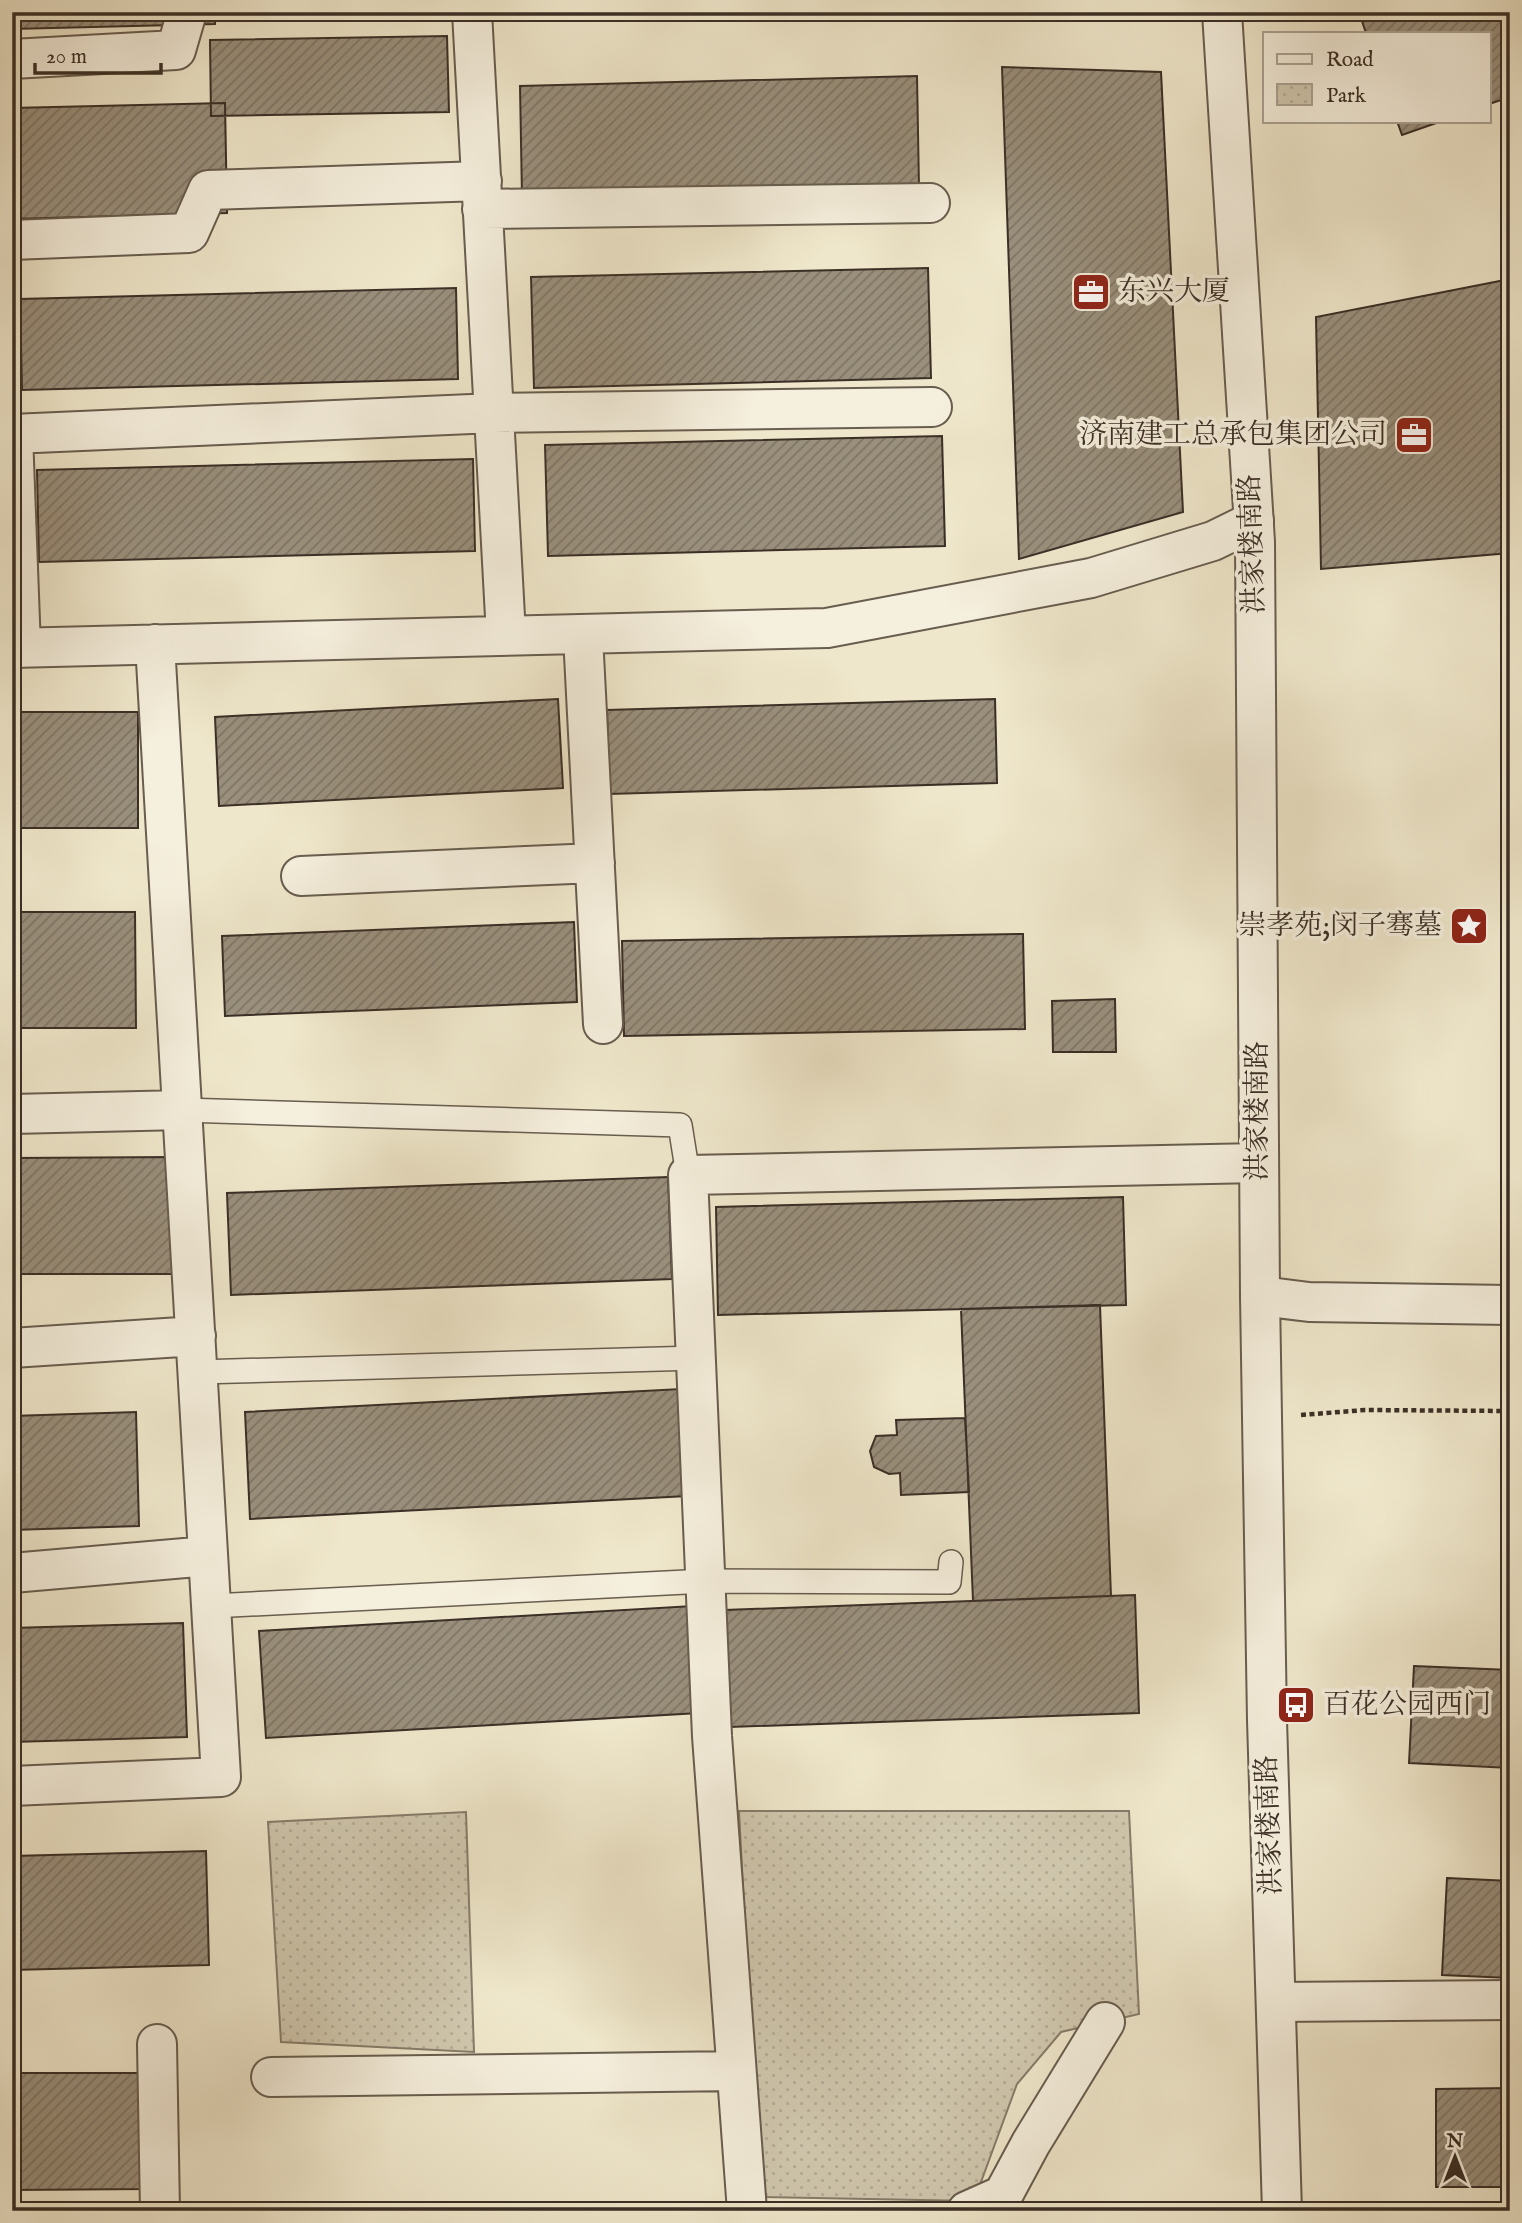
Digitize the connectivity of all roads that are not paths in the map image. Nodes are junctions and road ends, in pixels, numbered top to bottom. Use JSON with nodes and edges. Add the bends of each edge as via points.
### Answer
{"nodes":[{"id":1,"x":187,"y":12,"type":"edge"},
{"id":2,"x":472,"y":12,"type":"edge"},
{"id":3,"x":1222,"y":12,"type":"edge"},
{"id":4,"x":12,"y":60,"type":"edge"},
{"id":5,"x":482,"y":195,"type":"junction"},
{"id":6,"x":929,"y":203,"type":"dead end"},
{"id":7,"x":12,"y":240,"type":"edge"},
{"id":8,"x":932,"y":407,"type":"dead end"},
{"id":9,"x":494,"y":413,"type":"junction"},
{"id":10,"x":13,"y":434,"type":"edge"},
{"id":11,"x":1254,"y":531,"type":"junction"},
{"id":12,"x":519,"y":635,"type":"junction"},
{"id":13,"x":155,"y":644,"type":"junction"},
{"id":14,"x":17,"y":648,"type":"edge"},
{"id":15,"x":583,"y":655,"type":"junction"},
{"id":16,"x":595,"y":863,"type":"junction"},
{"id":17,"x":301,"y":876,"type":"dead end"},
{"id":18,"x":603,"y":1024,"type":"dead end"},
{"id":19,"x":183,"y":1110,"type":"junction"},
{"id":20,"x":12,"y":1114,"type":"edge"},
{"id":21,"x":1259,"y":1163,"type":"junction"},
{"id":22,"x":688,"y":1175,"type":"junction"},
{"id":23,"x":1260,"y":1296,"type":"junction"},
{"id":24,"x":1510,"y":1306,"type":"edge"},
{"id":25,"x":12,"y":1348,"type":"edge"},
{"id":26,"x":197,"y":1354,"type":"junction"},
{"id":27,"x":697,"y":1358,"type":"junction"},
{"id":28,"x":208,"y":1556,"type":"junction"},
{"id":29,"x":951,"y":1562,"type":"dead end"},
{"id":30,"x":12,"y":1573,"type":"edge"},
{"id":31,"x":706,"y":1580,"type":"junction"},
{"id":32,"x":212,"y":1605,"type":"junction"},
{"id":33,"x":12,"y":1786,"type":"edge"},
{"id":34,"x":1510,"y":2000,"type":"edge"},
{"id":35,"x":1276,"y":2002,"type":"junction"},
{"id":36,"x":1105,"y":2022,"type":"dead end"},
{"id":37,"x":157,"y":2044,"type":"dead end"},
{"id":38,"x":736,"y":2071,"type":"junction"},
{"id":39,"x":271,"y":2077,"type":"dead end"},
{"id":40,"x":160,"y":2211,"type":"edge"},
{"id":41,"x":747,"y":2211,"type":"edge"},
{"id":42,"x":967,"y":2211,"type":"edge"},
{"id":43,"x":1282,"y":2211,"type":"edge"}],
"edges":[{"from":1,"to":4,"type":"street","via":[[176,50]]},
{"from":2,"to":5,"type":"street"},
{"from":3,"to":11,"type":"street","name":"洪家楼南路"},
{"from":5,"to":6,"type":"street"},
{"from":5,"to":7,"type":"street","via":[[208,190],[189,233]]},
{"from":5,"to":9,"type":"street"},
{"from":8,"to":9,"type":"street"},
{"from":9,"to":10,"type":"street"},
{"from":9,"to":12,"type":"street"},
{"from":10,"to":14,"type":"street"},
{"from":11,"to":12,"type":"street","via":[[1091,578],[827,628]]},
{"from":11,"to":15,"type":"street","via":[[1214,566],[1099,599],[831,647]]},
{"from":11,"to":21,"type":"street","name":"洪家楼南路"},
{"from":12,"to":13,"type":"street"},
{"from":12,"to":15,"type":"street"},
{"from":13,"to":14,"type":"street"},
{"from":13,"to":19,"type":"street"},
{"from":15,"to":16,"type":"street"},
{"from":16,"to":17,"type":"street"},
{"from":16,"to":18,"type":"street"},
{"from":19,"to":20,"type":"street"},
{"from":19,"to":22,"type":"lane","via":[[680,1125]]},
{"from":19,"to":26,"type":"street"},
{"from":21,"to":22,"type":"street"},
{"from":21,"to":23,"type":"street","name":"洪家楼南路"},
{"from":22,"to":27,"type":"street"},
{"from":23,"to":24,"type":"street","via":[[1308,1303]]},
{"from":23,"to":35,"type":"street","name":"洪家楼南路"},
{"from":25,"to":26,"type":"street"},
{"from":26,"to":27,"type":"lane"},
{"from":26,"to":28,"type":"street"},
{"from":27,"to":31,"type":"street"},
{"from":28,"to":30,"type":"street"},
{"from":28,"to":32,"type":"street"},
{"from":29,"to":31,"type":"lane","via":[[949,1582]]},
{"from":31,"to":32,"type":"lane"},
{"from":31,"to":38,"type":"street","via":[[712,1736]]},
{"from":32,"to":33,"type":"street","via":[[221,1777]]},
{"from":34,"to":35,"type":"street"},
{"from":35,"to":43,"type":"street","name":"洪家楼南路"},
{"from":36,"to":42,"type":"street","via":[[1003,2195]]},
{"from":37,"to":40,"type":"street"},
{"from":38,"to":39,"type":"street"},
{"from":38,"to":41,"type":"street"}]}
